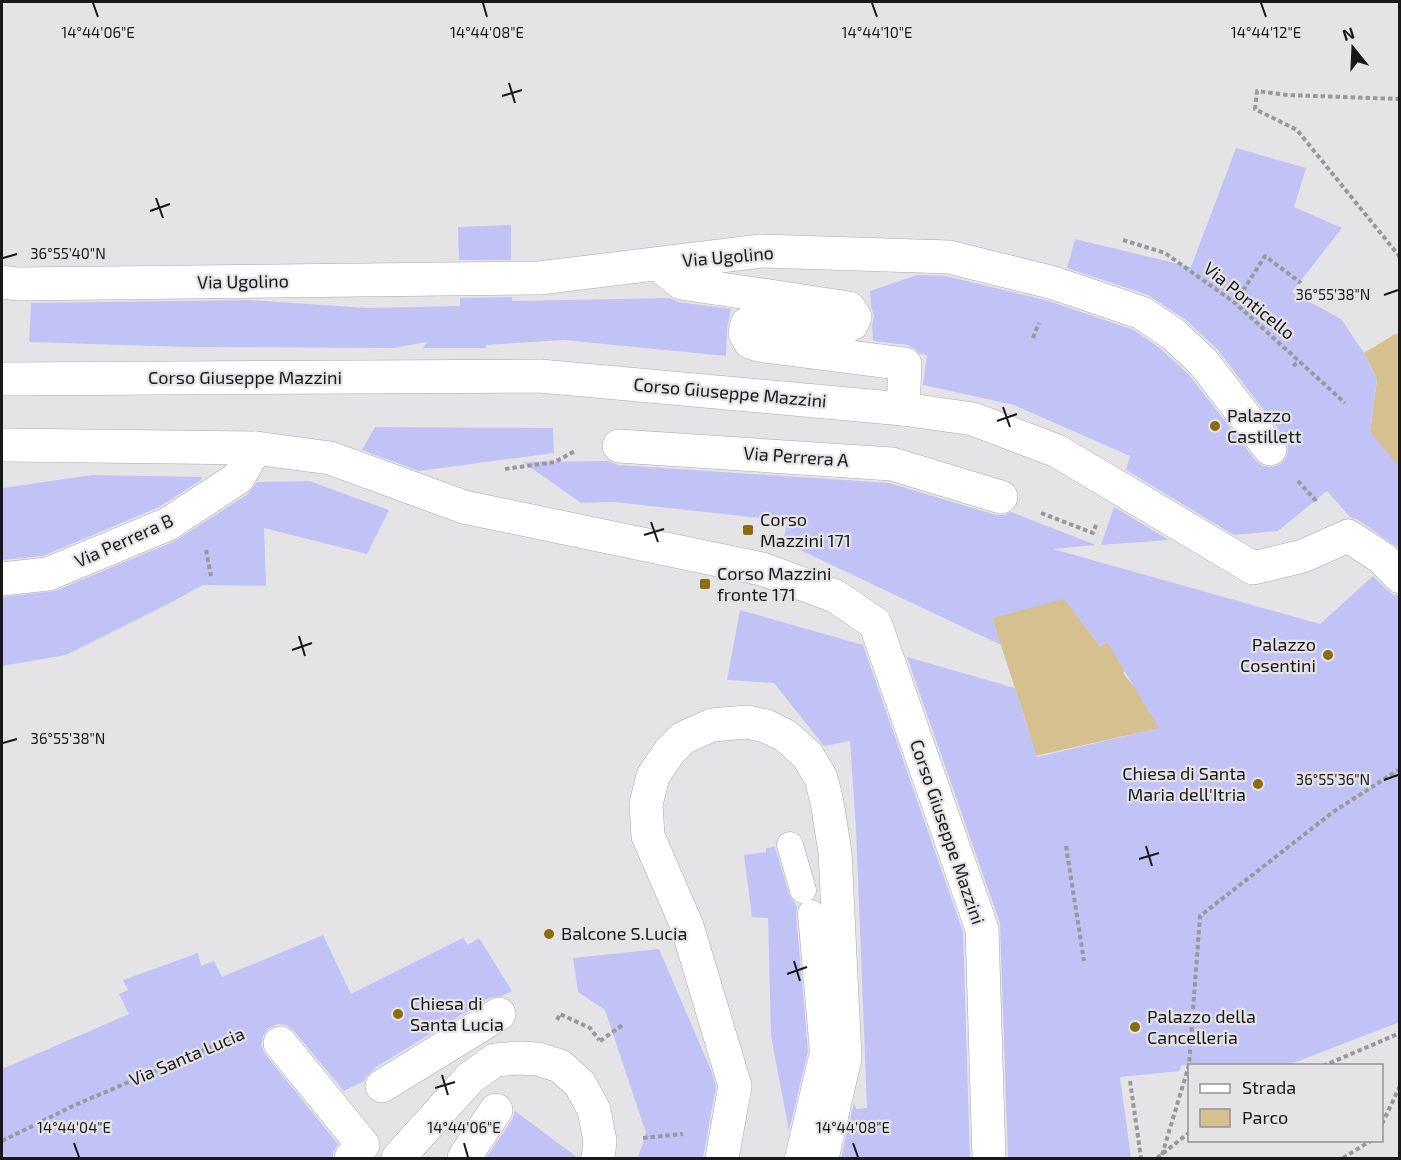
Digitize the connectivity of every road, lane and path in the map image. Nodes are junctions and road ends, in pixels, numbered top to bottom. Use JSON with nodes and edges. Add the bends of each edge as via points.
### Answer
{"nodes":[{"id":1,"x":1400,"y":99,"type":"edge"},
{"id":2,"x":1124,"y":240,"type":"dead end"},
{"id":3,"x":1400,"y":257,"type":"edge"},
{"id":4,"x":658,"y":264,"type":"junction"},
{"id":5,"x":2,"y":282,"type":"edge"},
{"id":6,"x":1301,"y":283,"type":"dead end"},
{"id":7,"x":1235,"y":303,"type":"junction"},
{"id":8,"x":1299,"y":361,"type":"junction"},
{"id":9,"x":1293,"y":366,"type":"dead end"},
{"id":10,"x":2,"y":379,"type":"edge"},
{"id":11,"x":1345,"y":403,"type":"dead end"},
{"id":12,"x":903,"y":409,"type":"junction"},
{"id":13,"x":2,"y":446,"type":"edge"},
{"id":14,"x":619,"y":446,"type":"joint"},
{"id":15,"x":256,"y":448,"type":"junction"},
{"id":16,"x":1270,"y":449,"type":"joint"},
{"id":17,"x":1112,"y":484,"type":"junction"},
{"id":18,"x":1001,"y":497,"type":"joint"},
{"id":19,"x":464,"y":507,"type":"junction"},
{"id":20,"x":1348,"y":536,"type":"junction"},
{"id":21,"x":1400,"y":577,"type":"edge"},
{"id":22,"x":2,"y":579,"type":"edge"},
{"id":23,"x":1400,"y":769,"type":"edge"},
{"id":24,"x":790,"y":845,"type":"dead end"},
{"id":25,"x":1066,"y":846,"type":"dead end"},
{"id":26,"x":1084,"y":961,"type":"dead end"},
{"id":27,"x":499,"y":1014,"type":"dead end"},
{"id":28,"x":624,"y":1024,"type":"dead end"},
{"id":29,"x":1400,"y":1033,"type":"edge"},
{"id":30,"x":600,"y":1041,"type":"dead end"},
{"id":31,"x":280,"y":1043,"type":"joint"},
{"id":32,"x":1189,"y":1064,"type":"edge"},
{"id":33,"x":1325,"y":1064,"type":"edge"},
{"id":34,"x":1188,"y":1068,"type":"edge"},
{"id":35,"x":1130,"y":1081,"type":"dead end"},
{"id":36,"x":382,"y":1086,"type":"dead end"},
{"id":37,"x":1400,"y":1086,"type":"edge"},
{"id":38,"x":496,"y":1110,"type":"dead end"},
{"id":39,"x":1383,"y":1122,"type":"edge"},
{"id":40,"x":1188,"y":1134,"type":"edge"},
{"id":41,"x":2,"y":1141,"type":"edge"},
{"id":42,"x":1369,"y":1142,"type":"edge"},
{"id":43,"x":357,"y":1152,"type":"edge"},
{"id":44,"x":1162,"y":1155,"type":"junction"},
{"id":45,"x":398,"y":1158,"type":"edge"},
{"id":46,"x":464,"y":1158,"type":"edge"},
{"id":47,"x":598,"y":1158,"type":"edge"},
{"id":48,"x":722,"y":1158,"type":"edge"},
{"id":49,"x":798,"y":1158,"type":"edge"},
{"id":50,"x":822,"y":1158,"type":"edge"},
{"id":51,"x":989,"y":1158,"type":"edge"},
{"id":52,"x":1141,"y":1158,"type":"edge"},
{"id":53,"x":1157,"y":1158,"type":"edge"},
{"id":54,"x":1343,"y":1158,"type":"edge"}],
"edges":[{"from":1,"to":3,"type":"path","via":[[1257,91],[1255,109],[1297,130]]},
{"from":2,"to":7,"type":"path","name":"Via Ponticello","via":[[1165,253]]},
{"from":4,"to":5,"type":"street","name":"Via Ugolino","via":[[539,278]]},
{"from":4,"to":12,"type":"street","via":[[681,283],[849,308],[855,317],[846,327],[759,316],[747,324],[745,333],[750,342],[758,345],[905,364]]},
{"from":4,"to":16,"type":"street","name":"Via Ugolino","via":[[761,251],[949,256],[1054,283],[1142,313],[1173,334],[1203,362]]},
{"from":6,"to":7,"type":"path","via":[[1265,256]]},
{"from":7,"to":8,"type":"path","name":"Via Ponticello"},
{"from":8,"to":9,"type":"path"},
{"from":8,"to":11,"type":"path","name":"Via Ponticello"},
{"from":10,"to":12,"type":"street","name":"Corso Giuseppe Mazzini","via":[[540,376]]},
{"from":12,"to":17,"type":"street","name":"Corso Giuseppe Mazzini","via":[[973,419],[1057,451]]},
{"from":13,"to":15,"type":"street","name":"Corso Giuseppe Mazzini"},
{"from":14,"to":18,"type":"street","name":"Via Perrera A","via":[[892,464]]},
{"from":14,"to":19,"type":"path","via":[[577,450],[555,462],[475,473]]},
{"from":15,"to":19,"type":"street","name":"Corso Giuseppe Mazzini","via":[[330,458]]},
{"from":15,"to":22,"type":"street","name":"Via Perrera B","via":[[238,478],[168,524],[48,574]]},
{"from":16,"to":20,"type":"path"},
{"from":17,"to":18,"type":"path","via":[[1093,533]]},
{"from":17,"to":20,"type":"street","name":"Corso Giuseppe Mazzini","via":[[1253,568],[1303,556]]},
{"from":19,"to":51,"type":"street","name":"Corso Giuseppe Mazzini","via":[[762,569],[835,596],[875,623],[982,930]]},
{"from":20,"to":21,"type":"street","via":[[1382,558]]},
{"from":23,"to":32,"type":"path","via":[[1333,812],[1200,916]]},
{"from":24,"to":49,"type":"lane","via":[[807,902],[823,1052]]},
{"from":25,"to":26,"type":"path"},
{"from":27,"to":36,"type":"street"},
{"from":28,"to":30,"type":"path"},
{"from":29,"to":33,"type":"path"},
{"from":31,"to":41,"type":"path","name":"Via Santa Lucia","via":[[264,1024],[75,1105]]},
{"from":31,"to":43,"type":"street"},
{"from":34,"to":44,"type":"path"},
{"from":35,"to":52,"type":"path"},
{"from":37,"to":39,"type":"path"},
{"from":38,"to":46,"type":"street"},
{"from":40,"to":44,"type":"path"},
{"from":42,"to":54,"type":"path"},
{"from":44,"to":53,"type":"path"},
{"from":45,"to":47,"type":"street","via":[[470,1077],[495,1060],[519,1058],[560,1066],[580,1084],[594,1110],[600,1141]]},
{"from":48,"to":50,"type":"street","via":[[735,1086],[687,926],[648,836],[646,804],[653,776],[683,738],[712,725],[747,722],[786,736],[808,756],[821,778],[827,802],[835,852],[845,1058]]}]}
